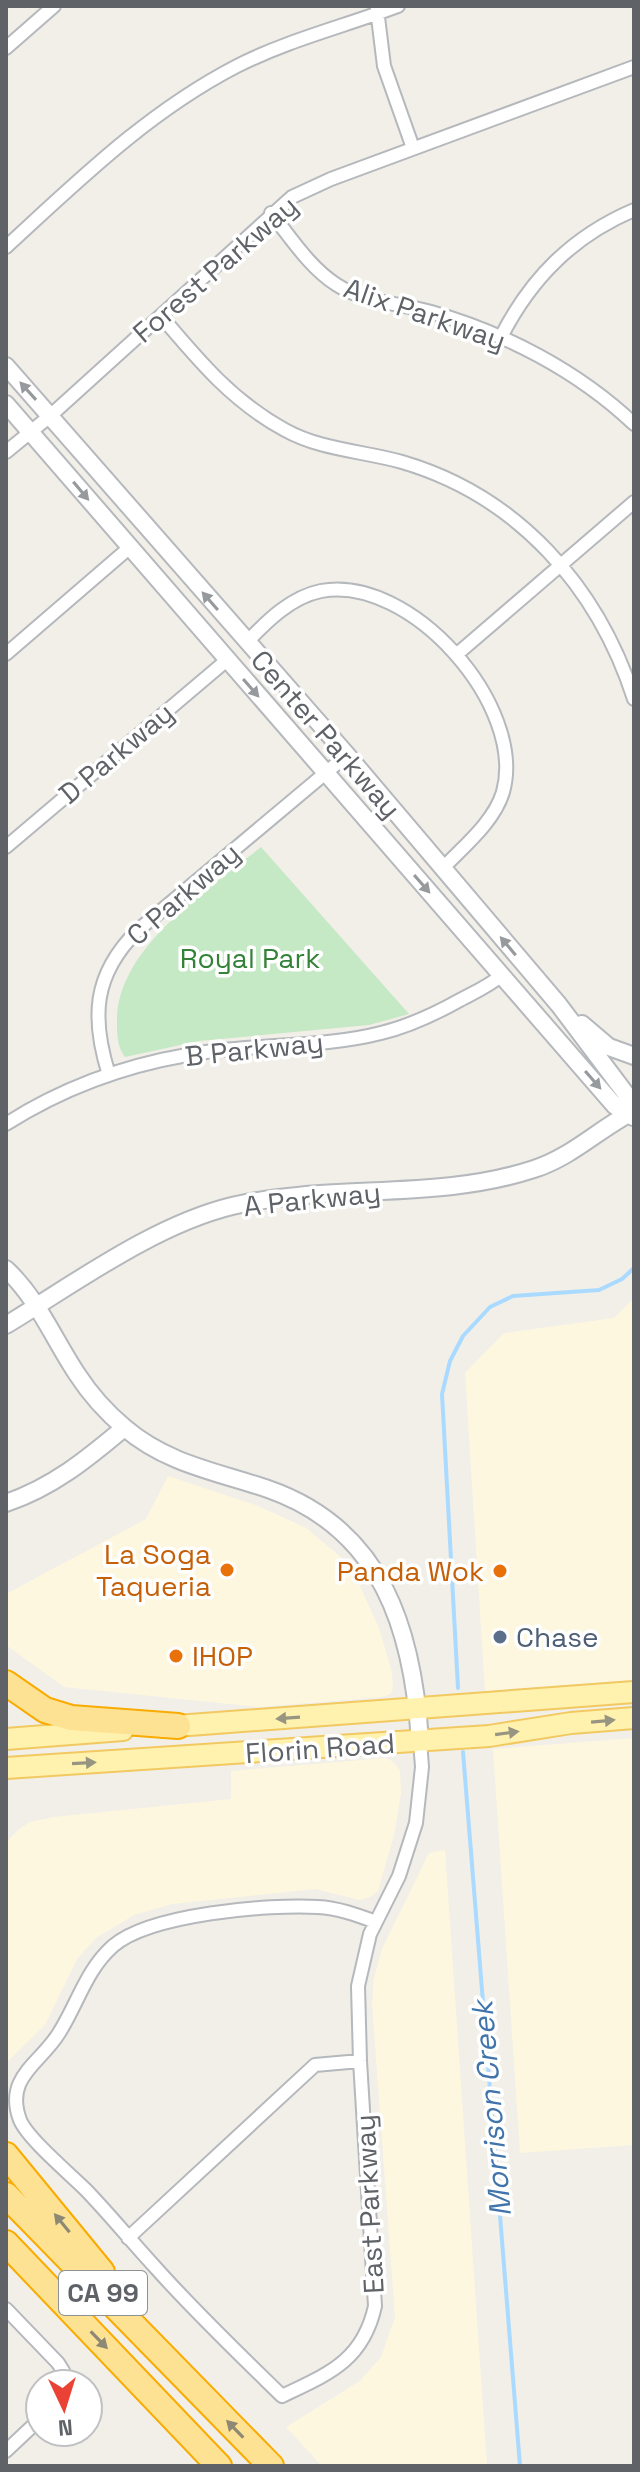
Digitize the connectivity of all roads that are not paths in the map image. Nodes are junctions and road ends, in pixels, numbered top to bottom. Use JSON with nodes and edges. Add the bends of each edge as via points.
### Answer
{"nodes":[{"id":1,"x":54,"y":6,"type":"edge"},
{"id":2,"x":398,"y":6,"type":"edge"},
{"id":3,"x":377,"y":10,"type":"edge"},
{"id":4,"x":7,"y":46,"type":"edge"},
{"id":5,"x":634,"y":67,"type":"edge"},
{"id":6,"x":413,"y":148,"type":"junction"},
{"id":7,"x":634,"y":210,"type":"edge"},
{"id":8,"x":271,"y":213,"type":"junction"},
{"id":9,"x":6,"y":247,"type":"edge"},
{"id":10,"x":161,"y":316,"type":"junction"},
{"id":11,"x":501,"y":337,"type":"junction"},
{"id":12,"x":6,"y":366,"type":"edge"},
{"id":13,"x":6,"y":404,"type":"edge"},
{"id":14,"x":50,"y":416,"type":"junction"},
{"id":15,"x":634,"y":424,"type":"edge"},
{"id":16,"x":31,"y":431,"type":"junction"},
{"id":17,"x":6,"y":452,"type":"edge"},
{"id":18,"x":634,"y":502,"type":"edge"},
{"id":19,"x":129,"y":548,"type":"junction"},
{"id":20,"x":563,"y":565,"type":"junction"},
{"id":21,"x":247,"y":642,"type":"junction"},
{"id":22,"x":6,"y":654,"type":"edge"},
{"id":23,"x":456,"y":655,"type":"junction"},
{"id":24,"x":227,"y":660,"type":"junction"},
{"id":25,"x":634,"y":699,"type":"edge"},
{"id":26,"x":347,"y":755,"type":"junction"},
{"id":27,"x":325,"y":773,"type":"junction"},
{"id":28,"x":6,"y":847,"type":"edge"},
{"id":29,"x":443,"y":868,"type":"junction"},
{"id":30,"x":502,"y":975,"type":"junction"},
{"id":31,"x":559,"y":1005,"type":"junction"},
{"id":32,"x":634,"y":1056,"type":"edge"},
{"id":33,"x":109,"y":1075,"type":"junction"},
{"id":34,"x":633,"y":1112,"type":"edge"},
{"id":35,"x":6,"y":1124,"type":"edge"},
{"id":36,"x":6,"y":1269,"type":"edge"},
{"id":37,"x":37,"y":1307,"type":"junction"},
{"id":38,"x":6,"y":1325,"type":"edge"},
{"id":39,"x":124,"y":1428,"type":"junction"},
{"id":40,"x":6,"y":1503,"type":"edge"},
{"id":41,"x":6,"y":1683,"type":"edge"},
{"id":42,"x":634,"y":1692,"type":"edge"},
{"id":43,"x":418,"y":1709,"type":"junction"},
{"id":44,"x":634,"y":1718,"type":"edge"},
{"id":45,"x":178,"y":1726,"type":"junction"},
{"id":46,"x":6,"y":1739,"type":"edge"},
{"id":47,"x":420,"y":1741,"type":"junction"},
{"id":48,"x":6,"y":1768,"type":"edge"},
{"id":49,"x":376,"y":1922,"type":"junction"},
{"id":50,"x":360,"y":2061,"type":"junction"},
{"id":51,"x":6,"y":2155,"type":"edge"},
{"id":52,"x":6,"y":2195,"type":"edge"},
{"id":53,"x":128,"y":2238,"type":"junction"},
{"id":54,"x":6,"y":2245,"type":"edge"},
{"id":55,"x":6,"y":2309,"type":"edge"},
{"id":56,"x":61,"y":2368,"type":"edge"},
{"id":57,"x":199,"y":2392,"type":"junction"},
{"id":58,"x":24,"y":2434,"type":"edge"},
{"id":59,"x":6,"y":2451,"type":"edge"},
{"id":60,"x":219,"y":2466,"type":"edge"},
{"id":61,"x":271,"y":2466,"type":"edge"}],
"edges":[{"from":1,"to":4,"type":"street"},
{"from":2,"to":3,"type":"street"},
{"from":3,"to":6,"type":"street","via":[[387,80]]},
{"from":3,"to":9,"type":"street","via":[[239,65],[189,94],[113,148]]},
{"from":5,"to":6,"type":"street","name":"Forest Parkway"},
{"from":6,"to":8,"type":"street","name":"Forest Parkway","via":[[304,191]]},
{"from":7,"to":11,"type":"street","via":[[591,232],[552,262],[521,300]]},
{"from":8,"to":10,"type":"street","name":"Forest Parkway"},
{"from":8,"to":11,"type":"street","name":"Alix Parkway","via":[[339,287]]},
{"from":10,"to":14,"type":"street","name":"Forest Parkway"},
{"from":10,"to":20,"type":"street","via":[[224,387],[284,430],[324,445],[402,462],[453,482],[501,510]]},
{"from":11,"to":15,"type":"street","name":"Alix Parkway","via":[[596,391]]},
{"from":14,"to":12,"type":"street","name":"Center Parkway","one_way":true},
{"from":13,"to":16,"type":"street","name":"Center Parkway"},
{"from":14,"to":16,"type":"street","name":"Forest Parkway"},
{"from":21,"to":14,"type":"street","name":"Center Parkway","one_way":true},
{"from":16,"to":17,"type":"street","name":"Forest Parkway"},
{"from":16,"to":19,"type":"street","name":"Center Parkway","one_way":true},
{"from":18,"to":20,"type":"street"},
{"from":19,"to":22,"type":"street"},
{"from":19,"to":24,"type":"street","name":"Center Parkway"},
{"from":20,"to":23,"type":"street"},
{"from":20,"to":25,"type":"street","via":[[609,634]]},
{"from":21,"to":23,"type":"street","via":[[298,599],[337,590],[399,608]]},
{"from":21,"to":26,"type":"street","name":"Center Parkway"},
{"from":23,"to":29,"type":"street","via":[[493,714],[505,782],[497,807]]},
{"from":24,"to":27,"type":"street","name":"Center Parkway","one_way":true},
{"from":24,"to":28,"type":"street","name":"D Parkway"},
{"from":26,"to":27,"type":"street","name":"C Parkway"},
{"from":26,"to":29,"type":"street","name":"Center Parkway"},
{"from":27,"to":30,"type":"street","name":"Center Parkway","one_way":true},
{"from":27,"to":33,"type":"street","name":"C Parkway","via":[[118,952],[104,977],[98,1005],[98,1034]]},
{"from":31,"to":29,"type":"street","name":"Center Parkway","one_way":true},
{"from":30,"to":33,"type":"street","name":"B Parkway","via":[[438,1013],[382,1033],[189,1054]]},
{"from":30,"to":34,"type":"street","name":"Center Parkway","one_way":true,"via":[[615,1106]]},
{"from":31,"to":32,"type":"street","via":[[609,1047]]},
{"from":31,"to":34,"type":"street","name":"Center Parkway","via":[[626,1094]]},
{"from":33,"to":35,"type":"street","name":"B Parkway"},
{"from":34,"to":37,"type":"street","name":"A Parkway","via":[[565,1155],[512,1176],[450,1187],[297,1197],[202,1216],[149,1240]]},
{"from":36,"to":37,"type":"street","name":"East Parkway"},
{"from":37,"to":38,"type":"street","name":"A Parkway"},
{"from":37,"to":39,"type":"street","name":"East Parkway","via":[[76,1374]]},
{"from":39,"to":40,"type":"street","via":[[65,1476]]},
{"from":39,"to":43,"type":"street","name":"East Parkway","via":[[193,1468],[295,1501],[352,1542],[380,1577],[399,1618]]},
{"from":41,"to":45,"type":"highway","via":[[45,1710],[71,1718]]},
{"from":42,"to":43,"type":"main road","name":"Florin Road"},
{"from":43,"to":45,"type":"main road","name":"Florin Road","one_way":true},
{"from":43,"to":47,"type":"street","name":"East Parkway"},
{"from":47,"to":44,"type":"main road","name":"Florin Road","one_way":true},
{"from":45,"to":46,"type":"main road","name":"Florin Road"},
{"from":48,"to":47,"type":"main road","name":"Florin Road","one_way":true},
{"from":47,"to":49,"type":"street","name":"East Parkway","via":[[416,1823],[399,1876]]},
{"from":49,"to":50,"type":"street","name":"East Parkway","via":[[358,1986]]},
{"from":49,"to":53,"type":"street","via":[[318,1907],[178,1918],[117,1943],[95,1965],[59,2033],[15,2091],[20,2120],[28,2131]]},
{"from":50,"to":53,"type":"street","via":[[315,2065]]},
{"from":50,"to":53,"type":"street","name":"East Parkway","via":[[376,2293],[372,2319],[345,2363],[282,2396]]},
{"from":57,"to":51,"type":"highway","one_way":true},
{"from":52,"to":57,"type":"highway","number":"CA 99"},
{"from":54,"to":60,"type":"highway","number":"CA 99","one_way":true},
{"from":55,"to":56,"type":"street"},
{"from":61,"to":57,"type":"highway","number":"CA 99","one_way":true},
{"from":58,"to":59,"type":"street"}]}
